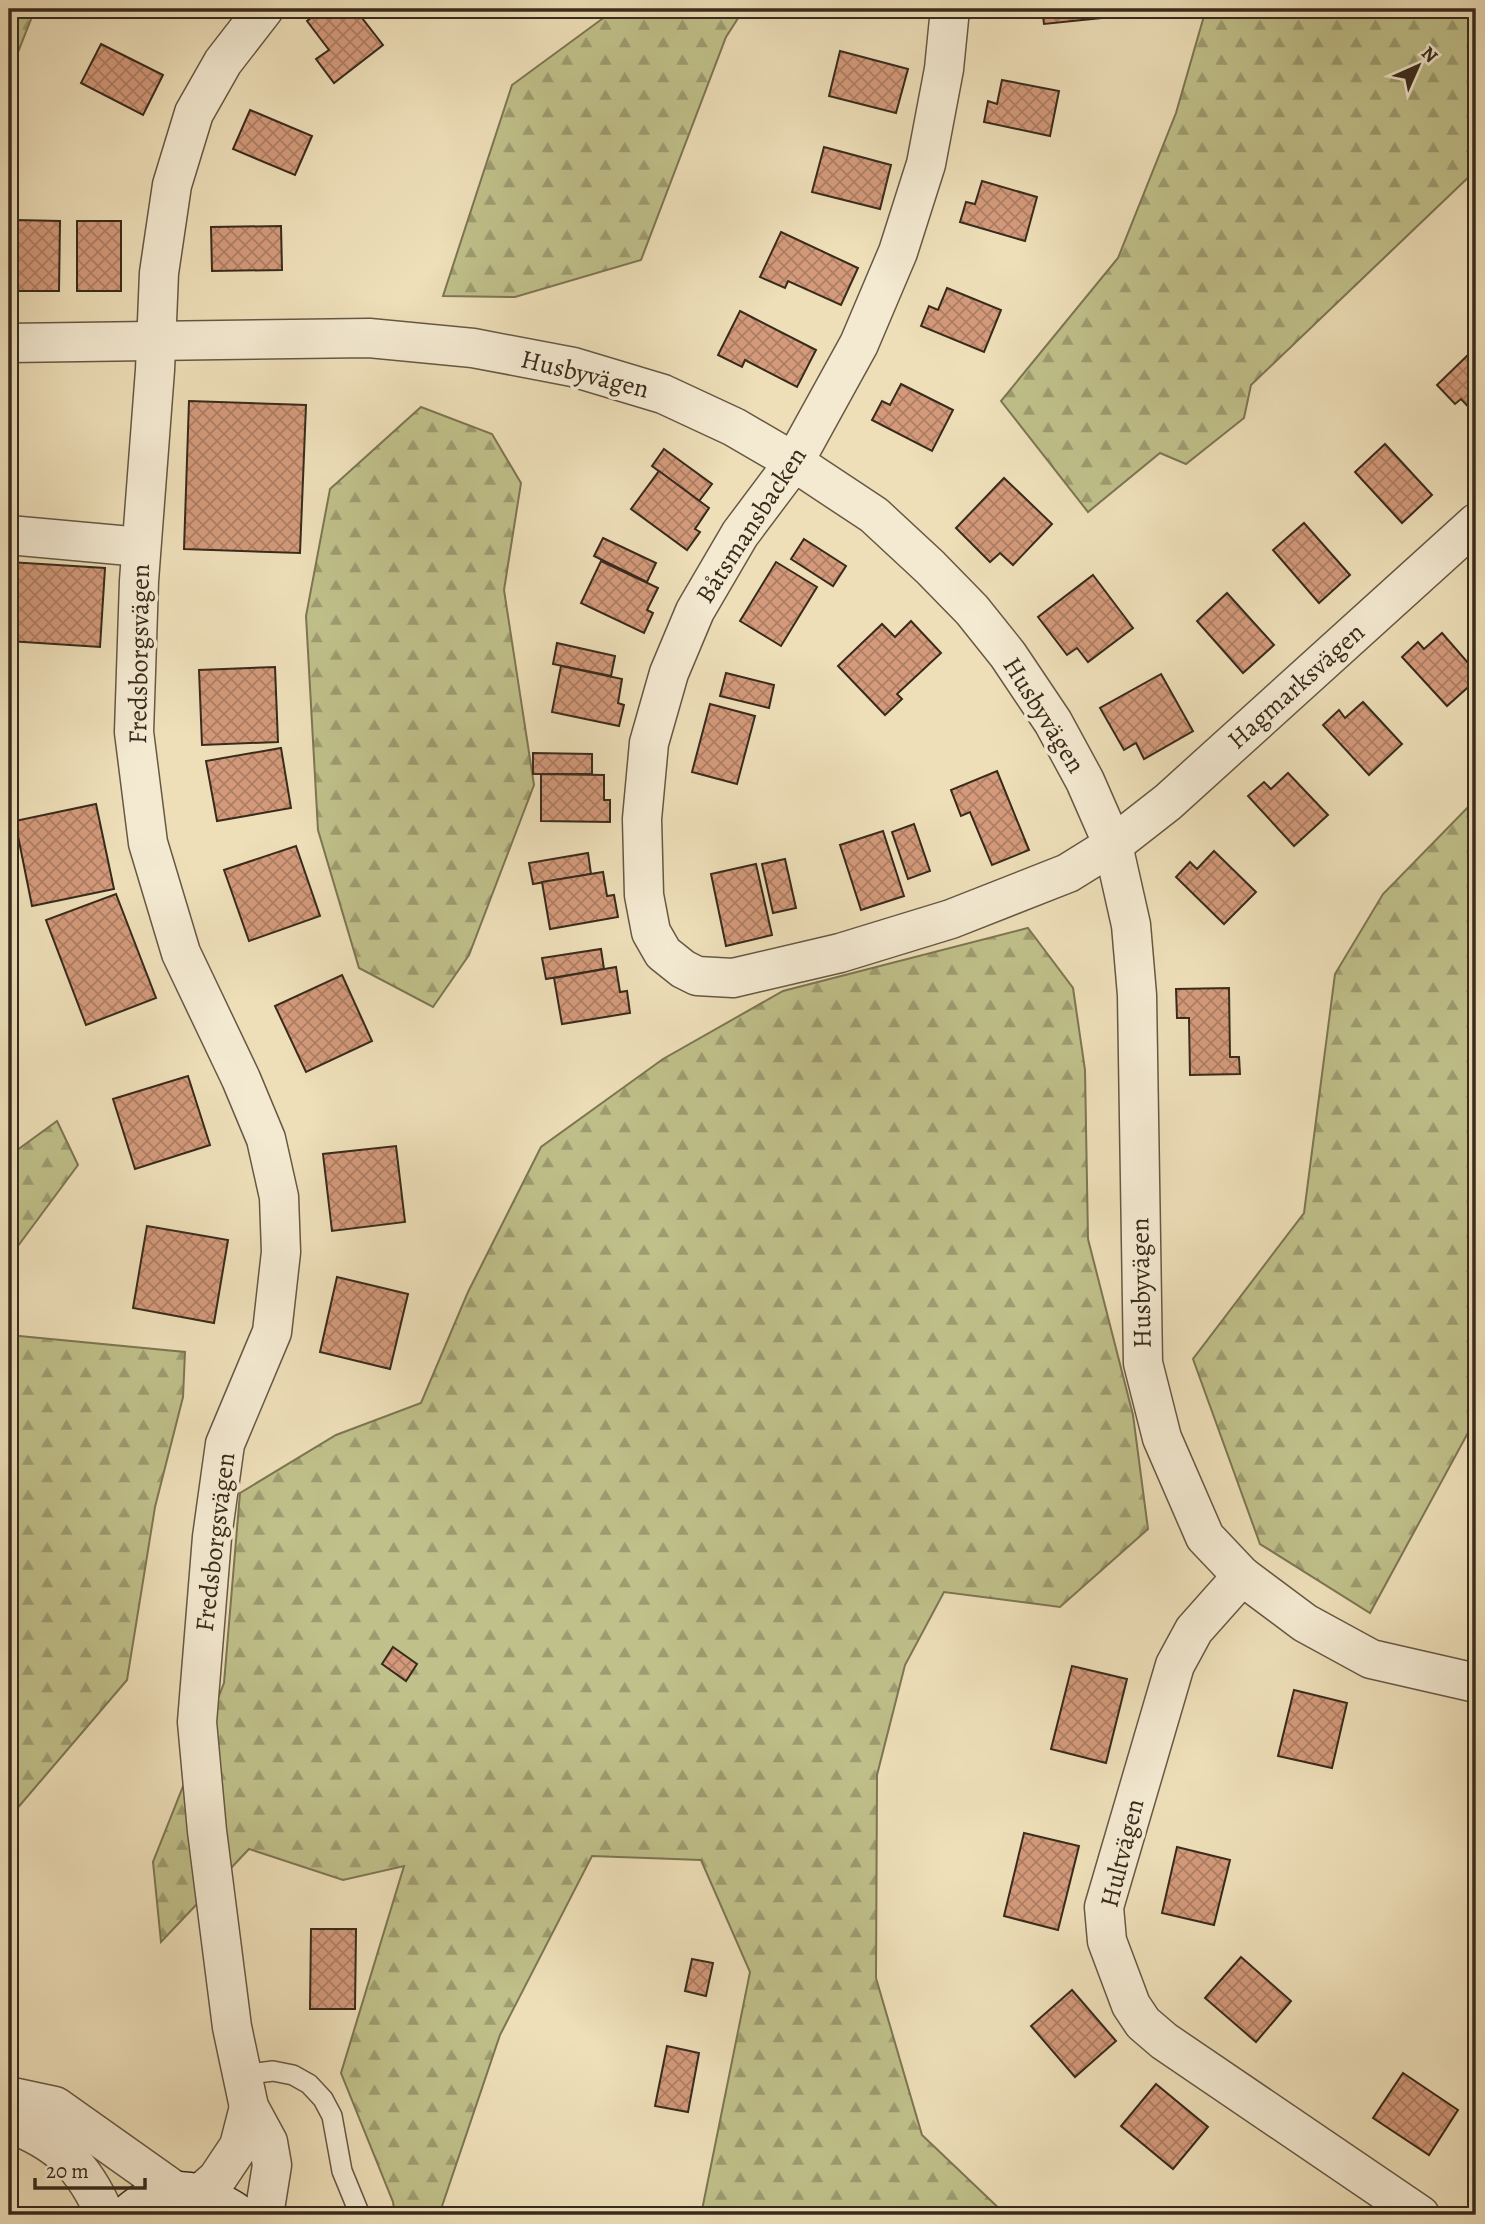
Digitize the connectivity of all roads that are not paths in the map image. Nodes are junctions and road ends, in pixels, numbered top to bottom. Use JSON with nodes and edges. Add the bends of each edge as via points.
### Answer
{"nodes":[{"id":1,"x":264,"y":9,"type":"edge"},
{"id":2,"x":950,"y":9,"type":"edge"},
{"id":3,"x":9,"y":343,"type":"edge"},
{"id":4,"x":157,"y":343,"type":"junction"},
{"id":5,"x":794,"y":462,"type":"junction"},
{"id":6,"x":1476,"y":523,"type":"edge"},
{"id":7,"x":9,"y":535,"type":"edge"},
{"id":8,"x":141,"y":547,"type":"junction"},
{"id":9,"x":1113,"y":845,"type":"junction"},
{"id":10,"x":1242,"y":1576,"type":"junction"},
{"id":11,"x":1476,"y":1683,"type":"edge"},
{"id":12,"x":245,"y":2091,"type":"junction"},
{"id":13,"x":9,"y":2098,"type":"edge"},
{"id":14,"x":9,"y":2123,"type":"edge"},
{"id":15,"x":106,"y":2169,"type":"dead end"},
{"id":16,"x":189,"y":2191,"type":"junction"},
{"id":17,"x":124,"y":2212,"type":"edge"},
{"id":18,"x":239,"y":2215,"type":"edge"},
{"id":19,"x":264,"y":2215,"type":"edge"},
{"id":20,"x":360,"y":2215,"type":"edge"},
{"id":21,"x":1420,"y":2215,"type":"edge"}],
"edges":[{"from":1,"to":4,"type":"street","name":"Fredsborgsvägen","via":[[223,62],[194,113],[172,185],[159,273]]},
{"from":2,"to":5,"type":"street","name":"Båtsmansbacken","via":[[926,164],[898,252],[859,344]]},
{"from":3,"to":4,"type":"street","name":"Husbyvägen"},
{"from":4,"to":5,"type":"street","name":"Husbyvägen","via":[[369,338],[473,348],[573,367],[663,394]]},
{"from":4,"to":8,"type":"street","name":"Fredsborgsvägen"},
{"from":5,"to":9,"type":"street","name":"Husbyvägen","via":[[874,515],[971,610],[1053,722]]},
{"from":5,"to":9,"type":"street","name":"Båtsmansbacken","via":[[740,534],[695,611],[669,673],[649,743],[642,819],[644,895],[651,932],[663,953],[697,976],[733,978],[769,971],[951,919],[1068,873]]},
{"from":6,"to":9,"type":"street","name":"Hagmarksvägen","via":[[1168,802]]},
{"from":7,"to":8,"type":"street","name":"Fredsborgsvägen"},
{"from":8,"to":12,"type":"street","name":"Fredsborgsvägen","via":[[134,732],[148,843],[181,953],[266,1139],[279,1197],[281,1252],[272,1332],[225,1444],[212,1537],[197,1722],[229,2001]]},
{"from":9,"to":10,"type":"street","name":"Husbyvägen","via":[[1131,925],[1137,995],[1143,1363],[1162,1438],[1205,1536]]},
{"from":10,"to":11,"type":"street","name":"Husbyvägen","via":[[1305,1623],[1371,1659]]},
{"from":10,"to":21,"type":"street","name":"Hultvägen","via":[[1194,1630],[1175,1665],[1104,1907],[1107,1941],[1131,2005],[1143,2023]]},
{"from":12,"to":16,"type":"street","name":"Fredsborgsvägen","via":[[239,2146],[217,2179]]},
{"from":12,"to":19,"type":"street","name":"Fredsborgsvägen","via":[[268,2142],[272,2165]]},
{"from":12,"to":20,"type":"lane","via":[[273,2071],[293,2075],[323,2099],[332,2116],[342,2171]]},
{"from":13,"to":16,"type":"street","via":[[55,2106]]},
{"from":14,"to":17,"type":"street","via":[[38,2134]]},
{"from":15,"to":17,"type":"street"},
{"from":16,"to":17,"type":"street","via":[[150,2198]]},
{"from":16,"to":18,"type":"street"}]}
